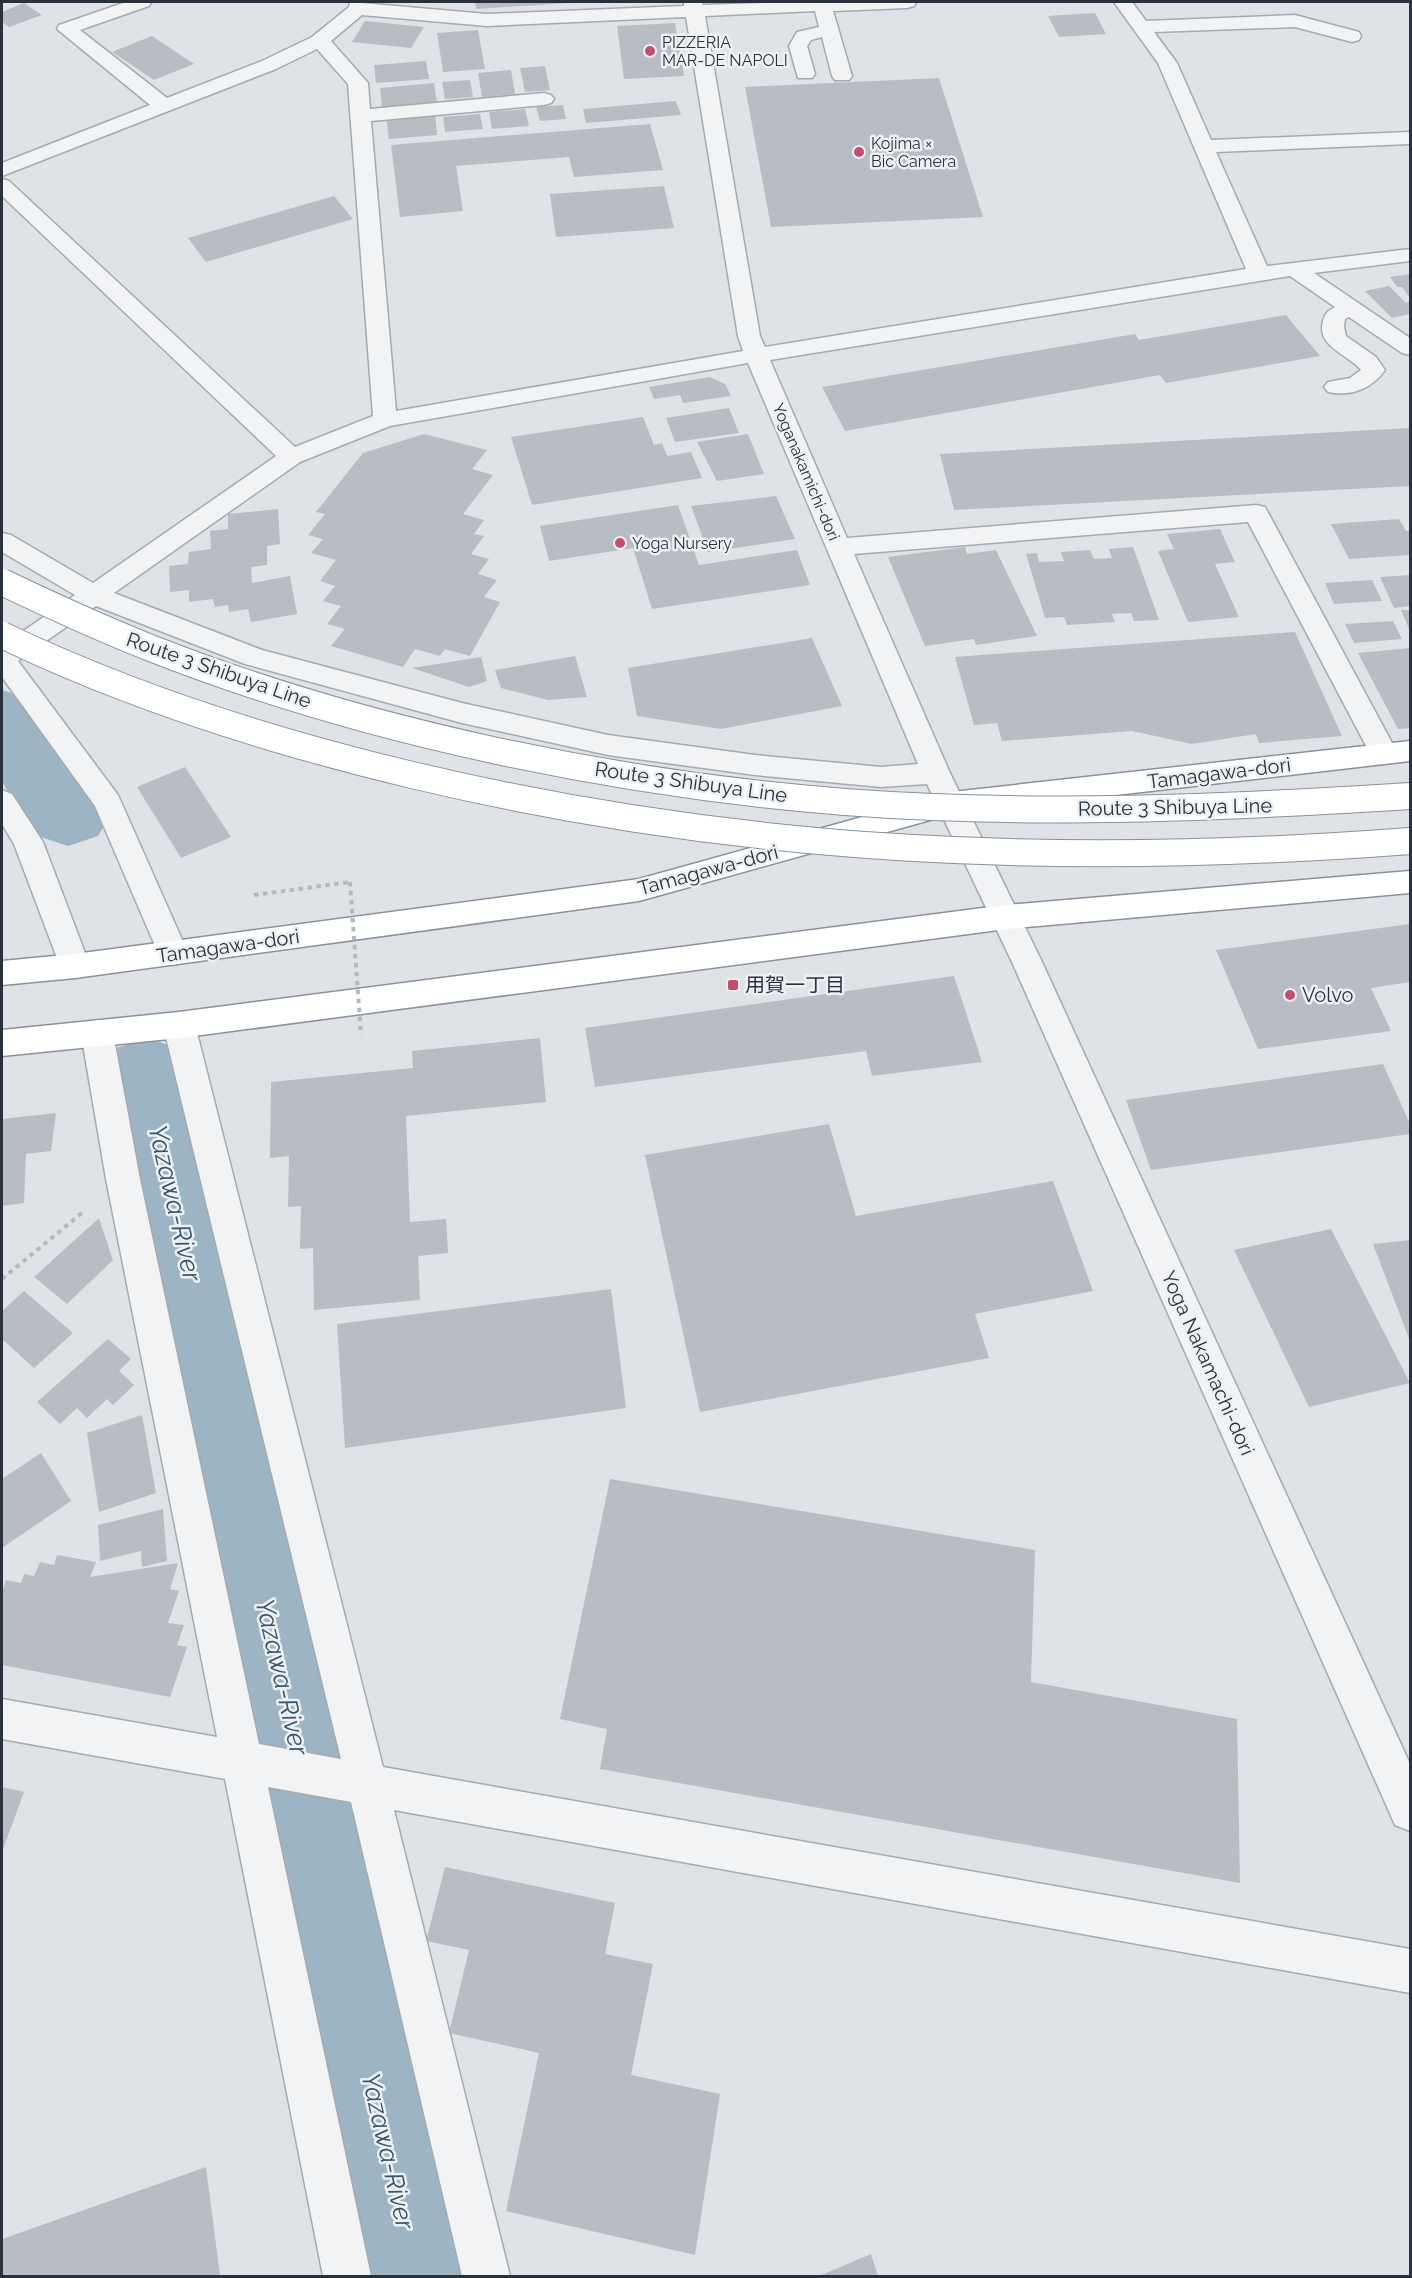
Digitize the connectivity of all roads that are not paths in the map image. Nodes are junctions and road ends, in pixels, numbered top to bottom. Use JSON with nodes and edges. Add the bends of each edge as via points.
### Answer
{"nodes":[{"id":1,"x":142,"y":2,"type":"edge"},
{"id":2,"x":907,"y":2,"type":"edge"},
{"id":3,"x":1123,"y":2,"type":"edge"},
{"id":4,"x":359,"y":5,"type":"edge"},
{"id":5,"x":822,"y":5,"type":"junction"},
{"id":6,"x":694,"y":6,"type":"edge"},
{"id":7,"x":1140,"y":27,"type":"junction"},
{"id":8,"x":829,"y":30,"type":"junction"},
{"id":9,"x":1352,"y":36,"type":"dead end"},
{"id":10,"x":319,"y":41,"type":"junction"},
{"id":11,"x":805,"y":74,"type":"dead end"},
{"id":12,"x":842,"y":76,"type":"dead end"},
{"id":13,"x":544,"y":99,"type":"dead end"},
{"id":14,"x":164,"y":105,"type":"junction"},
{"id":15,"x":361,"y":116,"type":"junction"},
{"id":16,"x":1410,"y":138,"type":"edge"},
{"id":17,"x":1204,"y":147,"type":"junction"},
{"id":18,"x":2,"y":170,"type":"edge"},
{"id":19,"x":2,"y":185,"type":"edge"},
{"id":20,"x":1410,"y":255,"type":"edge"},
{"id":21,"x":1294,"y":269,"type":"junction"},
{"id":22,"x":1259,"y":273,"type":"junction"},
{"id":23,"x":1350,"y":307,"type":"junction"},
{"id":24,"x":1410,"y":348,"type":"edge"},
{"id":25,"x":757,"y":355,"type":"junction"},
{"id":26,"x":1336,"y":387,"type":"dead end"},
{"id":27,"x":385,"y":420,"type":"junction"},
{"id":28,"x":291,"y":457,"type":"junction"},
{"id":29,"x":2,"y":541,"type":"edge"},
{"id":30,"x":839,"y":547,"type":"junction"},
{"id":31,"x":2,"y":582,"type":"edge"},
{"id":32,"x":94,"y":595,"type":"junction"},
{"id":33,"x":2,"y":651,"type":"edge"},
{"id":34,"x":1397,"y":752,"type":"edge"},
{"id":35,"x":936,"y":773,"type":"junction"},
{"id":36,"x":1410,"y":796,"type":"edge"},
{"id":37,"x":2,"y":801,"type":"edge"},
{"id":38,"x":952,"y":803,"type":"junction"},
{"id":39,"x":1410,"y":841,"type":"edge"},
{"id":40,"x":15,"y":842,"type":"edge"},
{"id":41,"x":1410,"y":882,"type":"edge"},
{"id":42,"x":1006,"y":917,"type":"junction"},
{"id":43,"x":173,"y":953,"type":"junction"},
{"id":44,"x":75,"y":966,"type":"junction"},
{"id":45,"x":2,"y":974,"type":"edge"},
{"id":46,"x":179,"y":1025,"type":"junction"},
{"id":47,"x":97,"y":1033,"type":"junction"},
{"id":48,"x":2,"y":1043,"type":"edge"},
{"id":49,"x":2,"y":1719,"type":"edge"},
{"id":50,"x":243,"y":1761,"type":"junction"},
{"id":51,"x":367,"y":1783,"type":"junction"},
{"id":52,"x":1410,"y":1810,"type":"edge"},
{"id":53,"x":1410,"y":1971,"type":"edge"},
{"id":54,"x":347,"y":2277,"type":"edge"},
{"id":55,"x":486,"y":2277,"type":"edge"}],
"edges":[{"from":1,"to":14,"type":"street","via":[[66,29]]},
{"from":2,"to":5,"type":"street"},
{"from":3,"to":7,"type":"street"},
{"from":4,"to":6,"type":"street","via":[[487,20]]},
{"from":4,"to":10,"type":"street"},
{"from":5,"to":6,"type":"street"},
{"from":5,"to":8,"type":"street"},
{"from":6,"to":25,"type":"street","name":"Yoganakamichi-dori","via":[[748,336]]},
{"from":7,"to":9,"type":"street","via":[[1295,21]]},
{"from":7,"to":17,"type":"street","via":[[1167,63]]},
{"from":8,"to":11,"type":"street","via":[[804,36],[798,46]]},
{"from":8,"to":12,"type":"street"},
{"from":10,"to":14,"type":"street","via":[[269,65]]},
{"from":10,"to":15,"type":"street","via":[[358,83]]},
{"from":13,"to":15,"type":"street"},
{"from":14,"to":18,"type":"street"},
{"from":15,"to":27,"type":"street"},
{"from":16,"to":17,"type":"street"},
{"from":17,"to":22,"type":"street"},
{"from":19,"to":28,"type":"street"},
{"from":20,"to":21,"type":"street"},
{"from":21,"to":22,"type":"street"},
{"from":21,"to":23,"type":"street"},
{"from":22,"to":25,"type":"street"},
{"from":23,"to":24,"type":"street"},
{"from":23,"to":26,"type":"street","via":[[1335,316],[1331,332],[1335,340],[1369,361],[1373,370],[1358,385]]},
{"from":25,"to":27,"type":"street"},
{"from":25,"to":30,"type":"street","name":"Yoganakamichi-dori"},
{"from":27,"to":28,"type":"street"},
{"from":28,"to":32,"type":"street"},
{"from":29,"to":32,"type":"street"},
{"from":30,"to":34,"type":"street","via":[[1256,513]]},
{"from":30,"to":35,"type":"street","name":"Yoganakamichi-dori"},
{"from":31,"to":36,"type":"highway","name":"Route 3 Shibuya Line","bridge":true,"via":[[108,632],[290,696],[452,740],[677,782],[860,803],[993,808],[1213,808]]},
{"from":32,"to":33,"type":"street"},
{"from":32,"to":35,"type":"street","via":[[254,657],[462,713],[608,745],[881,777]]},
{"from":33,"to":39,"type":"highway","bridge":true,"via":[[261,735],[427,779],[658,824],[771,838],[1004,852],[1228,852]]},
{"from":33,"to":43,"type":"street","via":[[108,802]]},
{"from":34,"to":38,"type":"highway","name":"Tamagawa-dori"},
{"from":35,"to":38,"type":"street","name":"Yoganakamichi-dori"},
{"from":37,"to":40,"type":"street"},
{"from":38,"to":42,"type":"street","name":"Yoganakamichi-dori"},
{"from":38,"to":43,"type":"highway","name":"Tamagawa-dori","via":[[639,890]]},
{"from":40,"to":44,"type":"street"},
{"from":41,"to":42,"type":"highway"},
{"from":42,"to":46,"type":"highway"},
{"from":42,"to":52,"type":"street","name":"Yoga Nakamachi-dori"},
{"from":43,"to":44,"type":"highway","name":"Tamagawa-dori"},
{"from":44,"to":45,"type":"highway","name":"Tamagawa-dori"},
{"from":46,"to":47,"type":"highway"},
{"from":46,"to":51,"type":"street"},
{"from":47,"to":48,"type":"highway"},
{"from":47,"to":50,"type":"street","via":[[123,1179]]},
{"from":49,"to":50,"type":"street"},
{"from":50,"to":51,"type":"street"},
{"from":50,"to":54,"type":"street"},
{"from":51,"to":53,"type":"street"},
{"from":51,"to":55,"type":"street"}]}
